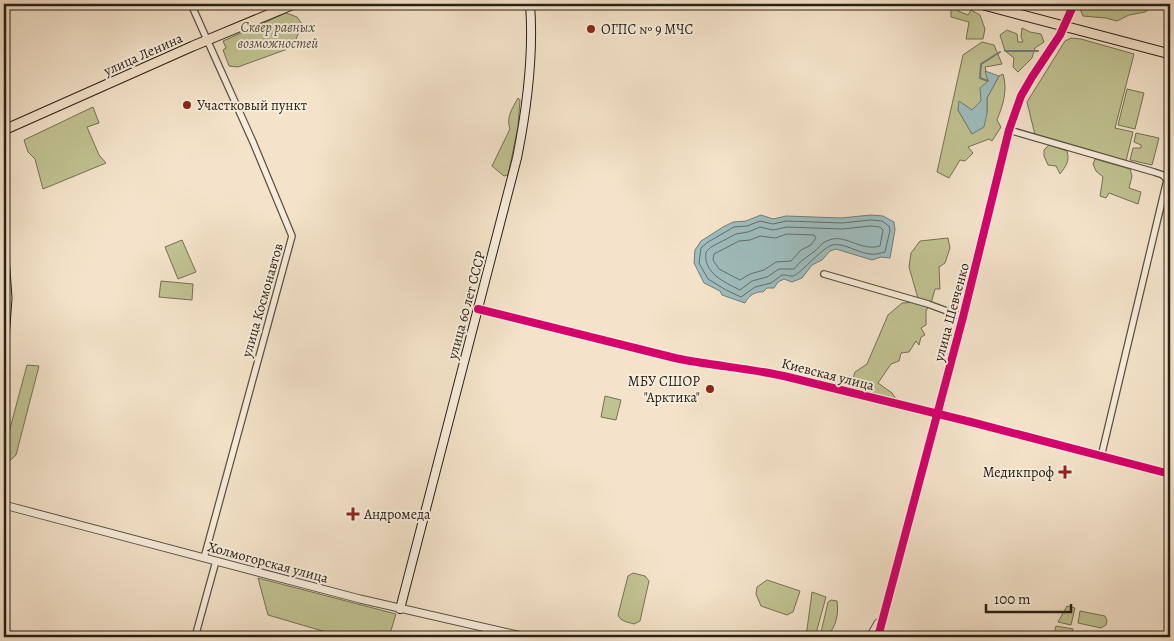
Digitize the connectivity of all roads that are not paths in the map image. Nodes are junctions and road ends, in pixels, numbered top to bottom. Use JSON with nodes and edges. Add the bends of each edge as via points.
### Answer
{"nodes":[{"id":1,"x":191,"y":4,"type":"edge"},
{"id":2,"x":294,"y":4,"type":"edge"},
{"id":3,"x":530,"y":4,"type":"edge"},
{"id":4,"x":981,"y":4,"type":"edge"},
{"id":5,"x":1074,"y":4,"type":"edge"},
{"id":6,"x":1065,"y":26,"type":"junction"},
{"id":7,"x":207,"y":41,"type":"junction"},
{"id":8,"x":1170,"y":54,"type":"edge"},
{"id":9,"x":4,"y":130,"type":"edge"},
{"id":10,"x":1009,"y":130,"type":"junction"},
{"id":11,"x":4,"y":256,"type":"edge"},
{"id":12,"x":824,"y":274,"type":"dead end"},
{"id":13,"x":478,"y":309,"type":"junction"},
{"id":14,"x":963,"y":317,"type":"junction"},
{"id":15,"x":4,"y":340,"type":"edge"},
{"id":16,"x":936,"y":414,"type":"junction"},
{"id":17,"x":1101,"y":457,"type":"junction"},
{"id":18,"x":1170,"y":474,"type":"edge"},
{"id":19,"x":4,"y":505,"type":"edge"},
{"id":20,"x":204,"y":558,"type":"junction"},
{"id":21,"x":216,"y":561,"type":"junction"},
{"id":22,"x":400,"y":608,"type":"junction"},
{"id":23,"x":883,"y":613,"type":"junction"},
{"id":24,"x":195,"y":637,"type":"edge"},
{"id":25,"x":526,"y":637,"type":"edge"},
{"id":26,"x":870,"y":637,"type":"edge"},
{"id":27,"x":878,"y":637,"type":"edge"}],
"edges":[{"from":1,"to":7,"type":"street","name":"улица Космонавтов"},
{"from":2,"to":7,"type":"main road","name":"улица Ленина"},
{"from":3,"to":13,"type":"main road","name":"улица 60 лет СССР","via":[[529,74],[521,137]]},
{"from":4,"to":6,"type":"main road"},
{"from":5,"to":6,"type":"street","name":"улица Шевченко"},
{"from":6,"to":8,"type":"main road"},
{"from":6,"to":10,"type":"street","name":"улица Шевченко","via":[[1027,84]]},
{"from":7,"to":9,"type":"main road","name":"улица Ленина"},
{"from":7,"to":20,"type":"street","name":"улица Космонавтов","via":[[292,236]]},
{"from":10,"to":14,"type":"street","name":"улица Шевченко"},
{"from":10,"to":17,"type":"street","via":[[1154,172],[1167,180]]},
{"from":11,"to":15,"type":"main road","via":[[7,289]]},
{"from":12,"to":14,"type":"street"},
{"from":13,"to":16,"type":"street","name":"Киевская улица","via":[[675,358],[771,373]]},
{"from":13,"to":22,"type":"main road","name":"улица 60 лет СССР"},
{"from":14,"to":16,"type":"street","name":"улица Шевченко"},
{"from":16,"to":17,"type":"street","name":"Киевская улица"},
{"from":16,"to":23,"type":"street","name":"улица Шевченко"},
{"from":17,"to":18,"type":"street","name":"Киевская улица"},
{"from":19,"to":20,"type":"street","name":"Холмогорская улица"},
{"from":20,"to":21,"type":"street","name":"Холмогорская улица"},
{"from":21,"to":22,"type":"street","name":"Холмогорская улица"},
{"from":21,"to":24,"type":"street"},
{"from":22,"to":25,"type":"street","name":"Холмогорская улица"},
{"from":23,"to":26,"type":"street"},
{"from":23,"to":27,"type":"street"}]}
